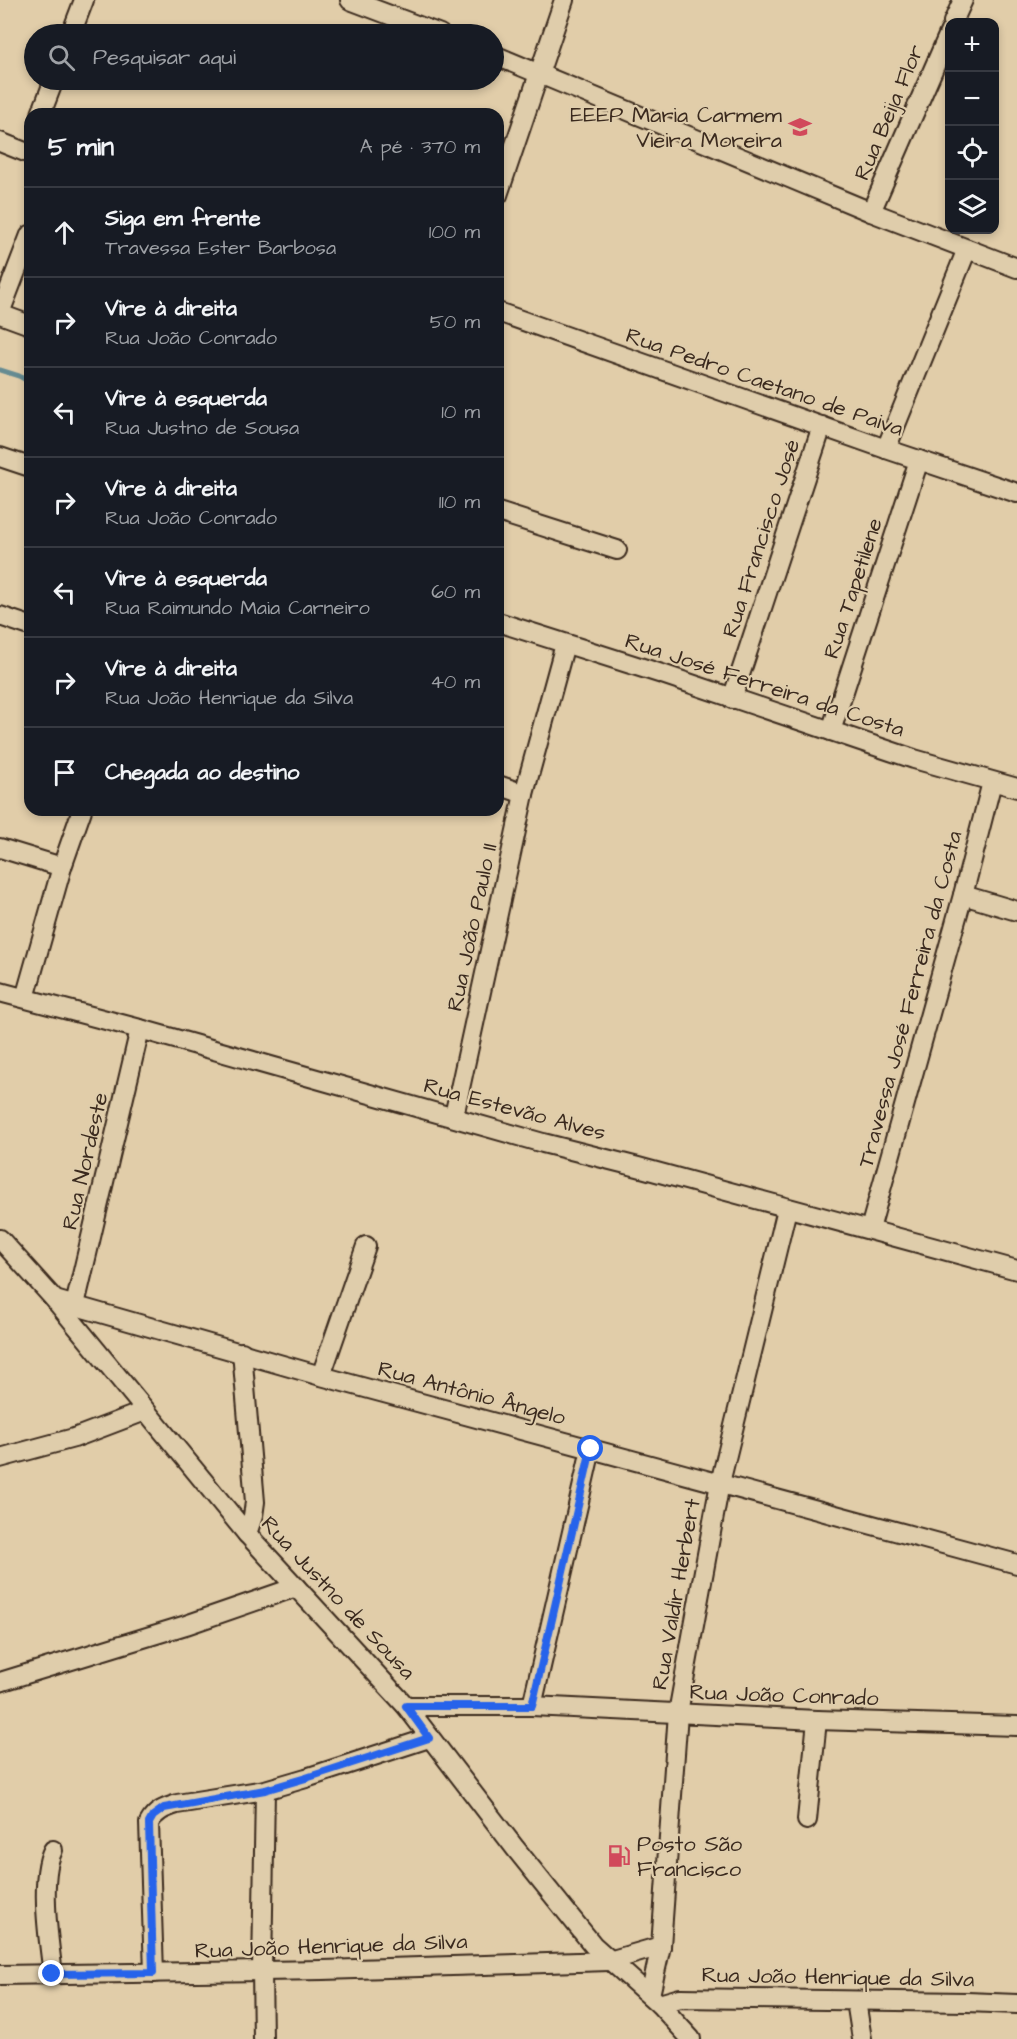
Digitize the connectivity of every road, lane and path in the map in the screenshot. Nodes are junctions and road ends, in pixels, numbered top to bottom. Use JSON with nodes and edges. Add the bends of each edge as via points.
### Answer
{"nodes":[{"id":1,"x":84,"y":0,"type":"edge"},
{"id":2,"x":350,"y":0,"type":"edge"},
{"id":3,"x":564,"y":0,"type":"edge"},
{"id":4,"x":963,"y":0,"type":"edge"},
{"id":5,"x":955,"y":18,"type":"edge"},
{"id":6,"x":75,"y":24,"type":"edge"},
{"id":7,"x":414,"y":24,"type":"edge"},
{"id":8,"x":945,"y":42,"type":"edge"},
{"id":9,"x":504,"y":59,"type":"edge"},
{"id":10,"x":540,"y":73,"type":"junction"},
{"id":11,"x":50,"y":90,"type":"edge"},
{"id":12,"x":43,"y":108,"type":"edge"},
{"id":13,"x":0,"y":142,"type":"edge"},
{"id":14,"x":24,"y":149,"type":"edge"},
{"id":15,"x":504,"y":178,"type":"edge"},
{"id":16,"x":871,"y":212,"type":"junction"},
{"id":17,"x":967,"y":249,"type":"junction"},
{"id":18,"x":24,"y":251,"type":"edge"},
{"id":19,"x":1017,"y":268,"type":"edge"},
{"id":20,"x":0,"y":313,"type":"edge"},
{"id":21,"x":504,"y":314,"type":"edge"},
{"id":22,"x":24,"y":323,"type":"edge"},
{"id":23,"x":822,"y":426,"type":"junction"},
{"id":24,"x":886,"y":449,"type":"junction"},
{"id":25,"x":0,"y":457,"type":"edge"},
{"id":26,"x":919,"y":460,"type":"junction"},
{"id":27,"x":24,"y":465,"type":"edge"},
{"id":28,"x":1017,"y":493,"type":"edge"},
{"id":29,"x":504,"y":514,"type":"edge"},
{"id":30,"x":617,"y":550,"type":"dead end"},
{"id":31,"x":0,"y":616,"type":"edge"},
{"id":32,"x":24,"y":624,"type":"edge"},
{"id":33,"x":504,"y":624,"type":"edge"},
{"id":34,"x":565,"y":644,"type":"junction"},
{"id":35,"x":732,"y":699,"type":"junction"},
{"id":36,"x":831,"y":730,"type":"junction"},
{"id":37,"x":992,"y":782,"type":"junction"},
{"id":38,"x":504,"y":787,"type":"edge"},
{"id":39,"x":1017,"y":788,"type":"edge"},
{"id":40,"x":524,"y":794,"type":"junction"},
{"id":41,"x":80,"y":816,"type":"edge"},
{"id":42,"x":0,"y":848,"type":"edge"},
{"id":43,"x":62,"y":867,"type":"junction"},
{"id":44,"x":963,"y":895,"type":"junction"},
{"id":45,"x":1017,"y":911,"type":"edge"},
{"id":46,"x":0,"y":992,"type":"edge"},
{"id":47,"x":25,"y":998,"type":"junction"},
{"id":48,"x":140,"y":1029,"type":"junction"},
{"id":49,"x":454,"y":1116,"type":"junction"},
{"id":50,"x":787,"y":1209,"type":"junction"},
{"id":51,"x":870,"y":1229,"type":"junction"},
{"id":52,"x":0,"y":1239,"type":"edge"},
{"id":53,"x":366,"y":1246,"type":"dead end"},
{"id":54,"x":1017,"y":1270,"type":"edge"},
{"id":55,"x":55,"y":1300,"type":"junction"},
{"id":56,"x":75,"y":1305,"type":"junction"},
{"id":57,"x":242,"y":1352,"type":"junction"},
{"id":58,"x":321,"y":1376,"type":"junction"},
{"id":59,"x":145,"y":1411,"type":"junction"},
{"id":60,"x":591,"y":1449,"type":"junction"},
{"id":61,"x":0,"y":1458,"type":"edge"},
{"id":62,"x":720,"y":1483,"type":"junction"},
{"id":63,"x":248,"y":1534,"type":"junction"},
{"id":64,"x":1017,"y":1564,"type":"edge"},
{"id":65,"x":296,"y":1587,"type":"junction"},
{"id":66,"x":0,"y":1682,"type":"edge"},
{"id":67,"x":406,"y":1706,"type":"junction"},
{"id":68,"x":532,"y":1706,"type":"junction"},
{"id":69,"x":678,"y":1713,"type":"junction"},
{"id":70,"x":817,"y":1720,"type":"junction"},
{"id":71,"x":1017,"y":1726,"type":"edge"},
{"id":72,"x":429,"y":1738,"type":"junction"},
{"id":73,"x":265,"y":1790,"type":"junction"},
{"id":74,"x":807,"y":1820,"type":"dead end"},
{"id":75,"x":52,"y":1851,"type":"dead end"},
{"id":76,"x":661,"y":1946,"type":"junction"},
{"id":77,"x":609,"y":1961,"type":"junction"},
{"id":78,"x":262,"y":1971,"type":"junction"},
{"id":79,"x":153,"y":1973,"type":"junction"},
{"id":80,"x":52,"y":1974,"type":"junction"},
{"id":81,"x":0,"y":1975,"type":"edge"},
{"id":82,"x":655,"y":1999,"type":"junction"},
{"id":83,"x":856,"y":2001,"type":"junction"},
{"id":84,"x":1017,"y":2004,"type":"edge"},
{"id":85,"x":263,"y":2039,"type":"edge"},
{"id":86,"x":691,"y":2039,"type":"edge"},
{"id":87,"x":862,"y":2039,"type":"edge"}],
"edges":[{"from":1,"to":6,"type":"street"},
{"from":2,"to":7,"type":"street"},
{"from":3,"to":10,"type":"street"},
{"from":4,"to":5,"type":"street"},
{"from":8,"to":16,"type":"street","name":"Rua Beija Flor"},
{"from":9,"to":10,"type":"street"},
{"from":10,"to":15,"type":"street"},
{"from":10,"to":16,"type":"street"},
{"from":11,"to":12,"type":"street"},
{"from":13,"to":14,"type":"street"},
{"from":16,"to":17,"type":"street"},
{"from":17,"to":19,"type":"street"},
{"from":17,"to":24,"type":"street"},
{"from":18,"to":20,"type":"street"},
{"from":20,"to":22,"type":"street"},
{"from":21,"to":23,"type":"street","name":"Rua Pedro Caetano de Paiva"},
{"from":23,"to":24,"type":"street","name":"Rua Pedro Caetano de Paiva"},
{"from":23,"to":35,"type":"street","name":"Rua Francisco José"},
{"from":24,"to":26,"type":"street","name":"Rua Pedro Caetano de Paiva"},
{"from":25,"to":27,"type":"street"},
{"from":26,"to":28,"type":"street","name":"Rua Pedro Caetano de Paiva"},
{"from":26,"to":36,"type":"street","name":"Rua Tapetilene"},
{"from":29,"to":30,"type":"street"},
{"from":31,"to":32,"type":"street"},
{"from":33,"to":34,"type":"street","name":"Rua José Ferreira da Costa"},
{"from":34,"to":35,"type":"street","name":"Rua José Ferreira da Costa"},
{"from":34,"to":40,"type":"street","name":"Rua João Paulo II"},
{"from":35,"to":36,"type":"street","name":"Rua José Ferreira da Costa"},
{"from":36,"to":37,"type":"street","name":"Rua José Ferreira da Costa"},
{"from":37,"to":39,"type":"street","name":"Rua José Ferreira da Costa"},
{"from":37,"to":44,"type":"street","name":"Travessa José Ferreira da Costa"},
{"from":38,"to":40,"type":"street"},
{"from":40,"to":49,"type":"street","name":"Rua João Paulo II"},
{"from":41,"to":43,"type":"street"},
{"from":42,"to":43,"type":"street"},
{"from":43,"to":47,"type":"street"},
{"from":44,"to":45,"type":"street"},
{"from":44,"to":51,"type":"street","name":"Travessa José Ferreira da Costa"},
{"from":46,"to":47,"type":"street","name":"Rua Estevão Alves"},
{"from":47,"to":48,"type":"street","name":"Rua Estevão Alves"},
{"from":48,"to":49,"type":"street","name":"Rua Estevão Alves"},
{"from":48,"to":56,"type":"street","name":"Rua Nordeste"},
{"from":49,"to":50,"type":"street","name":"Rua Estevão Alves"},
{"from":50,"to":51,"type":"street","name":"Rua Estevão Alves"},
{"from":50,"to":62,"type":"street","name":"Rua Valdir Herbert"},
{"from":51,"to":54,"type":"street","name":"Rua Estevão Alves"},
{"from":52,"to":55,"type":"street","name":"Rua Justno de Sousa"},
{"from":53,"to":58,"type":"street"},
{"from":55,"to":56,"type":"street","name":"Rua Antônio Ângelo"},
{"from":55,"to":59,"type":"street","name":"Rua Justno de Sousa"},
{"from":56,"to":57,"type":"street","name":"Rua Antônio Ângelo"},
{"from":57,"to":58,"type":"street","name":"Rua Antônio Ângelo"},
{"from":57,"to":63,"type":"street","via":[[255,1502]]},
{"from":58,"to":60,"type":"street","name":"Rua Antônio Ângelo"},
{"from":59,"to":61,"type":"street","via":[[74,1438]]},
{"from":59,"to":63,"type":"street","name":"Rua Justno de Sousa"},
{"from":60,"to":62,"type":"street","name":"Rua Antônio Ângelo"},
{"from":60,"to":68,"type":"street"},
{"from":62,"to":64,"type":"street","name":"Rua Antônio Ângelo"},
{"from":62,"to":69,"type":"street","name":"Rua Valdir Herbert"},
{"from":63,"to":65,"type":"street","name":"Rua Justno de Sousa"},
{"from":65,"to":66,"type":"street"},
{"from":65,"to":67,"type":"street","name":"Rua Justno de Sousa"},
{"from":67,"to":68,"type":"street","name":"Rua João Conrado"},
{"from":67,"to":72,"type":"street","name":"Rua Justno de Sousa"},
{"from":68,"to":69,"type":"street","name":"Rua João Conrado"},
{"from":69,"to":70,"type":"street","name":"Rua João Conrado"},
{"from":69,"to":76,"type":"street","name":"Rua Valdir Herbert"},
{"from":70,"to":71,"type":"street","name":"Rua João Conrado"},
{"from":70,"to":74,"type":"street"},
{"from":72,"to":73,"type":"street"},
{"from":72,"to":77,"type":"street","name":"Rua Justno de Sousa","via":[[579,1929]]},
{"from":73,"to":78,"type":"street"},
{"from":73,"to":79,"type":"street","via":[[164,1808],[153,1816],[149,1823]]},
{"from":75,"to":80,"type":"street","via":[[47,1883]]},
{"from":76,"to":77,"type":"street","name":"Rua João Henrique da Silva"},
{"from":76,"to":82,"type":"street","name":"Rua Valdir Herbert"},
{"from":77,"to":78,"type":"street","name":"Rua João Henrique da Silva"},
{"from":77,"to":82,"type":"street","name":"Rua Justno de Sousa"},
{"from":78,"to":79,"type":"street","name":"Rua João Henrique da Silva"},
{"from":78,"to":85,"type":"street"},
{"from":79,"to":80,"type":"street","name":"Rua João Henrique da Silva"},
{"from":80,"to":81,"type":"street","name":"Rua João Henrique da Silva"},
{"from":82,"to":83,"type":"street","name":"Rua João Henrique da Silva"},
{"from":82,"to":86,"type":"street","name":"Rua Justno de Sousa"},
{"from":83,"to":84,"type":"street","name":"Rua João Henrique da Silva"},
{"from":83,"to":87,"type":"street"}]}
